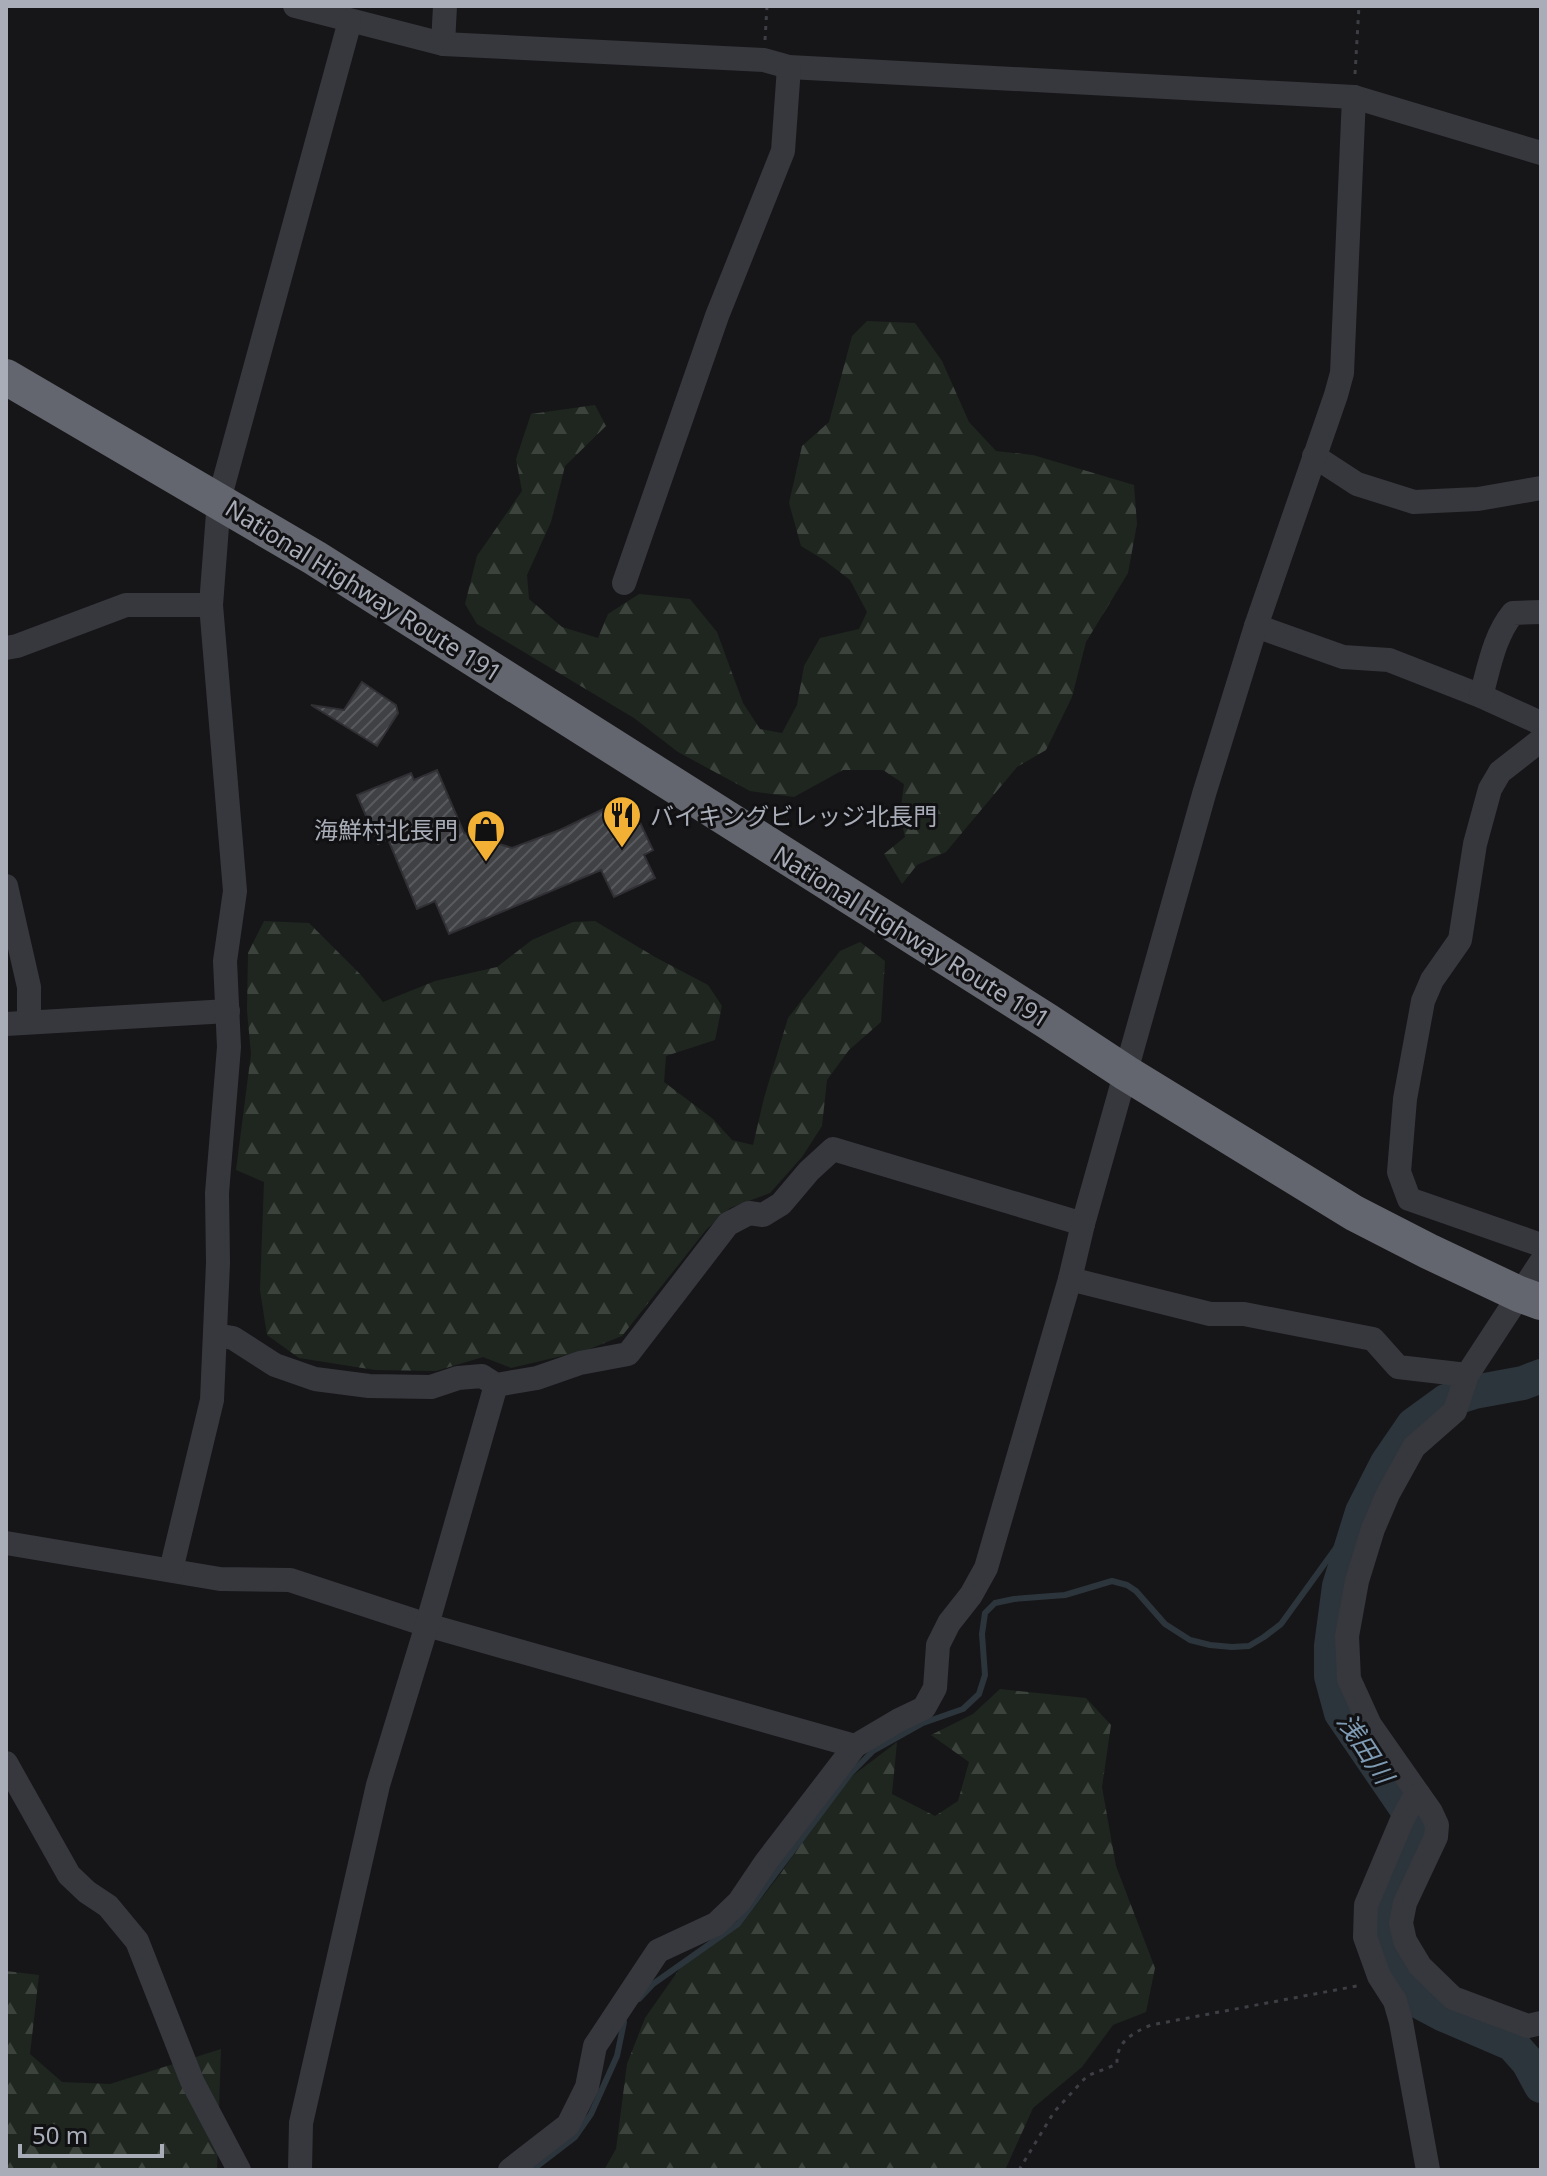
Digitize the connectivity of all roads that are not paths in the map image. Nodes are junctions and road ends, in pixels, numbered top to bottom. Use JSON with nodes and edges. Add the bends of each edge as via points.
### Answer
{"nodes":[{"id":1,"x":295,"y":6,"type":"edge"},
{"id":2,"x":445,"y":6,"type":"edge"},
{"id":3,"x":350,"y":21,"type":"junction"},
{"id":4,"x":443,"y":44,"type":"junction"},
{"id":5,"x":789,"y":67,"type":"junction"},
{"id":6,"x":1354,"y":97,"type":"junction"},
{"id":7,"x":1541,"y":153,"type":"edge"},
{"id":8,"x":6,"y":377,"type":"edge"},
{"id":9,"x":1314,"y":456,"type":"junction"},
{"id":10,"x":1541,"y":488,"type":"edge"},
{"id":11,"x":219,"y":500,"type":"junction"},
{"id":12,"x":624,"y":583,"type":"dead end"},
{"id":13,"x":211,"y":605,"type":"junction"},
{"id":14,"x":1541,"y":612,"type":"edge"},
{"id":15,"x":1256,"y":626,"type":"junction"},
{"id":16,"x":6,"y":648,"type":"edge"},
{"id":17,"x":1481,"y":696,"type":"junction"},
{"id":18,"x":1541,"y":725,"type":"edge"},
{"id":19,"x":1541,"y":740,"type":"edge"},
{"id":20,"x":6,"y":886,"type":"edge"},
{"id":21,"x":228,"y":1011,"type":"junction"},
{"id":22,"x":18,"y":1022,"type":"edge"},
{"id":23,"x":1126,"y":1073,"type":"junction"},
{"id":24,"x":1083,"y":1224,"type":"junction"},
{"id":25,"x":1541,"y":1245,"type":"edge"},
{"id":26,"x":1541,"y":1262,"type":"edge"},
{"id":27,"x":1070,"y":1279,"type":"junction"},
{"id":28,"x":1530,"y":1298,"type":"edge"},
{"id":29,"x":215,"y":1335,"type":"junction"},
{"id":30,"x":496,"y":1385,"type":"junction"},
{"id":31,"x":1464,"y":1387,"type":"junction"},
{"id":32,"x":6,"y":1543,"type":"edge"},
{"id":33,"x":171,"y":1570,"type":"junction"},
{"id":34,"x":427,"y":1625,"type":"junction"},
{"id":35,"x":855,"y":1746,"type":"junction"},
{"id":36,"x":6,"y":1763,"type":"edge"},
{"id":37,"x":1411,"y":1805,"type":"junction"},
{"id":38,"x":1541,"y":2023,"type":"edge"},
{"id":39,"x":239,"y":2170,"type":"edge"},
{"id":40,"x":300,"y":2170,"type":"edge"},
{"id":41,"x":510,"y":2170,"type":"edge"},
{"id":42,"x":1428,"y":2170,"type":"edge"}],
"edges":[{"from":1,"to":3,"type":"street"},
{"from":2,"to":4,"type":"street"},
{"from":3,"to":4,"type":"street"},
{"from":3,"to":11,"type":"street"},
{"from":4,"to":5,"type":"street","via":[[764,60]]},
{"from":5,"to":6,"type":"street"},
{"from":5,"to":12,"type":"street","via":[[783,151],[717,316]]},
{"from":6,"to":7,"type":"street"},
{"from":6,"to":9,"type":"street","via":[[1342,373]]},
{"from":8,"to":11,"type":"highway","name":"National Highway Route 191"},
{"from":9,"to":10,"type":"street","via":[[1357,484],[1414,502],[1478,499]]},
{"from":9,"to":15,"type":"street"},
{"from":11,"to":13,"type":"street"},
{"from":11,"to":23,"type":"highway","name":"National Highway Route 191"},
{"from":13,"to":16,"type":"street","via":[[126,605]]},
{"from":13,"to":21,"type":"street","via":[[235,891],[225,961]]},
{"from":14,"to":17,"type":"street","via":[[1513,613],[1507,621]]},
{"from":15,"to":17,"type":"street","via":[[1343,657],[1389,660]]},
{"from":15,"to":23,"type":"street"},
{"from":17,"to":18,"type":"street"},
{"from":19,"to":25,"type":"street","via":[[1500,772],[1490,789],[1460,940],[1423,1001],[1405,1099],[1399,1172],[1409,1199]]},
{"from":20,"to":22,"type":"street","via":[[29,987]]},
{"from":21,"to":22,"type":"street"},
{"from":21,"to":29,"type":"street"},
{"from":23,"to":24,"type":"street"},
{"from":23,"to":28,"type":"highway","name":"National Highway Route 191","via":[[1354,1213]]},
{"from":24,"to":27,"type":"street"},
{"from":24,"to":30,"type":"street","via":[[833,1149],[781,1204],[728,1224],[628,1354]]},
{"from":26,"to":28,"type":"street"},
{"from":27,"to":31,"type":"street","via":[[1210,1314],[1244,1314],[1373,1339],[1398,1367]]},
{"from":27,"to":35,"type":"street","via":[[986,1568],[938,1645],[935,1688],[924,1708]]},
{"from":28,"to":31,"type":"street"},
{"from":29,"to":30,"type":"street","via":[[233,1338],[275,1365],[315,1379],[431,1387],[482,1376]]},
{"from":29,"to":33,"type":"street","via":[[212,1400]]},
{"from":30,"to":34,"type":"street"},
{"from":31,"to":37,"type":"street","via":[[1455,1411],[1414,1447],[1388,1494],[1357,1581],[1347,1636],[1349,1679]]},
{"from":32,"to":33,"type":"street"},
{"from":33,"to":34,"type":"street","via":[[220,1579],[290,1580]]},
{"from":34,"to":35,"type":"street"},
{"from":34,"to":40,"type":"street","via":[[378,1785],[301,2123]]},
{"from":35,"to":41,"type":"street","via":[[739,1902],[716,1924],[658,1951],[595,2046],[587,2087],[568,2125]]},
{"from":36,"to":39,"type":"street","via":[[69,1875],[108,1906],[137,1941],[192,2081]]},
{"from":37,"to":38,"type":"street","via":[[1431,1812],[1437,1825],[1405,1903],[1405,1941],[1420,1966],[1453,1998],[1528,2026]]},
{"from":37,"to":42,"type":"street","via":[[1366,1905],[1365,1937],[1401,2022]]}]}
